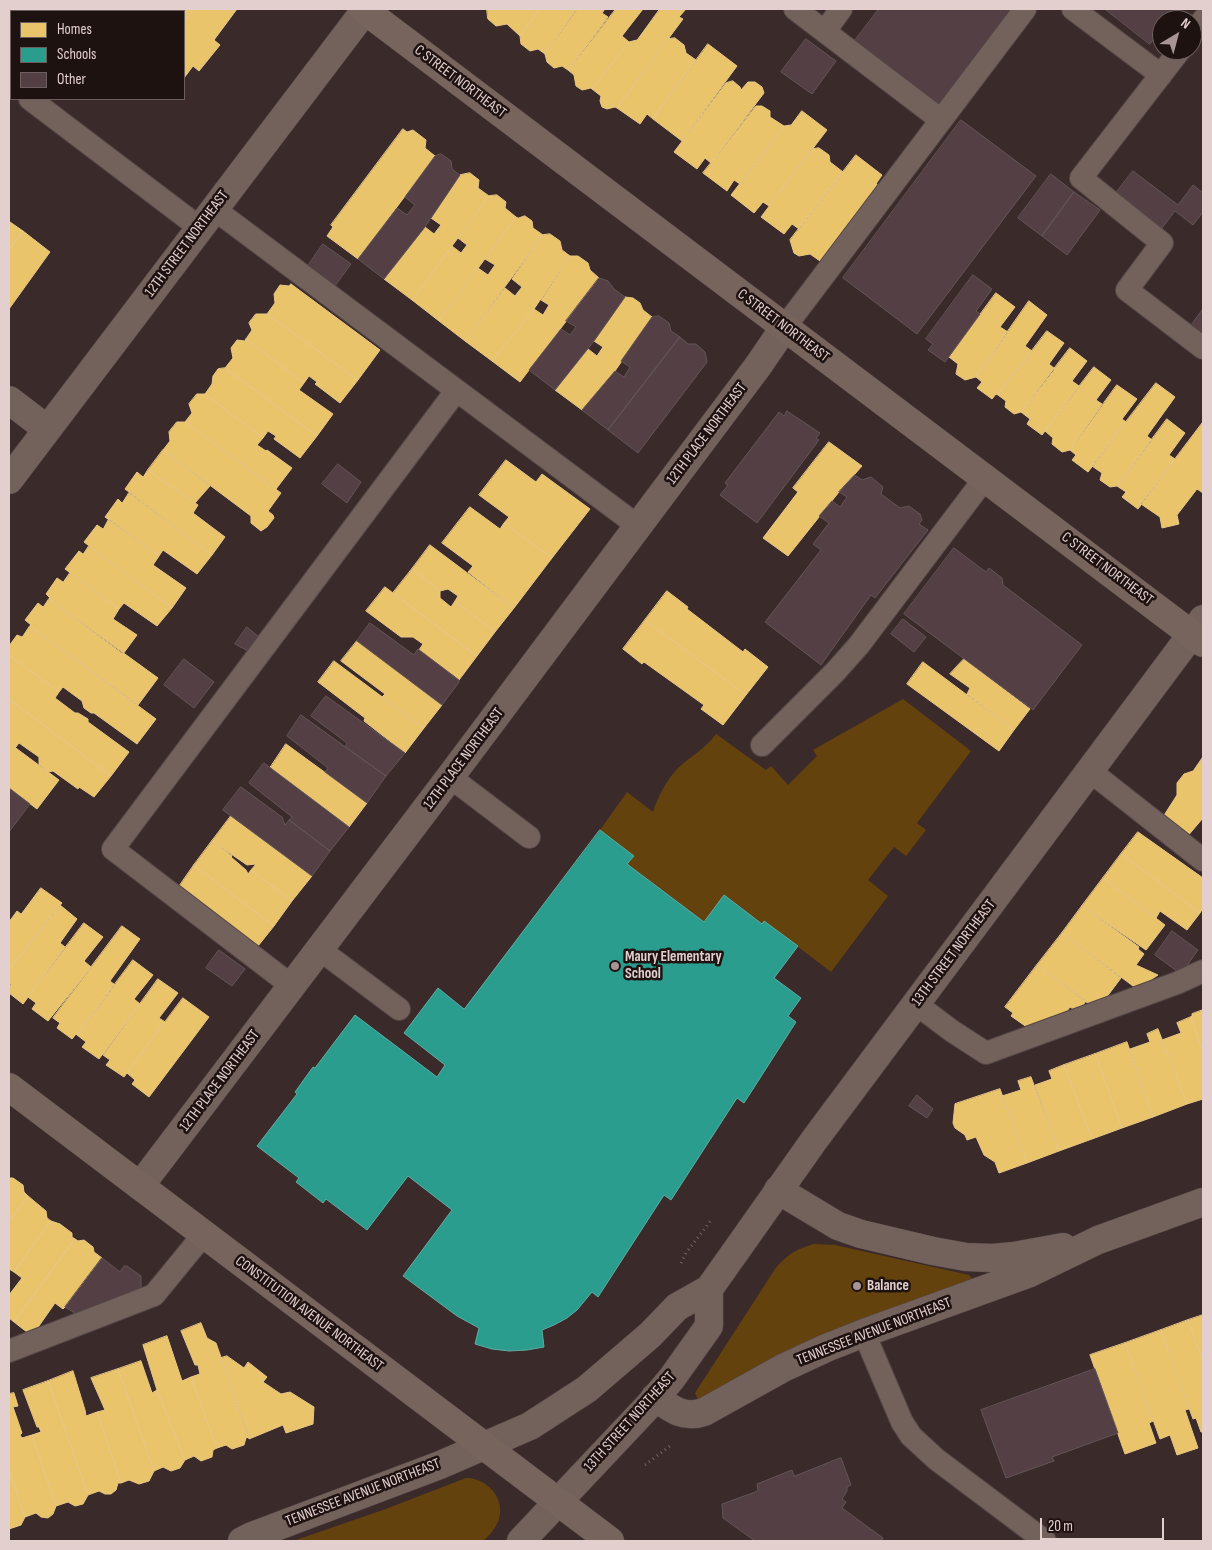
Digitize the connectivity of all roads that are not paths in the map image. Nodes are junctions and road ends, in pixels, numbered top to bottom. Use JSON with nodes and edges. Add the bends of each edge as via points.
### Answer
{"nodes":[{"id":1,"x":365,"y":9,"type":"edge"},
{"id":2,"x":795,"y":9,"type":"edge"},
{"id":3,"x":841,"y":9,"type":"edge"},
{"id":4,"x":1025,"y":9,"type":"edge"},
{"id":5,"x":1073,"y":9,"type":"edge"},
{"id":6,"x":825,"y":31,"type":"junction"},
{"id":7,"x":1172,"y":60,"type":"edge"},
{"id":8,"x":1161,"y":75,"type":"junction"},
{"id":9,"x":31,"y":100,"type":"edge"},
{"id":10,"x":941,"y":120,"type":"junction"},
{"id":11,"x":207,"y":218,"type":"junction"},
{"id":12,"x":784,"y":328,"type":"junction"},
{"id":13,"x":1203,"y":348,"type":"edge"},
{"id":14,"x":456,"y":391,"type":"junction"},
{"id":15,"x":9,"y":400,"type":"edge"},
{"id":16,"x":47,"y":429,"type":"junction"},
{"id":17,"x":985,"y":478,"type":"junction"},
{"id":18,"x":9,"y":480,"type":"edge"},
{"id":19,"x":638,"y":526,"type":"junction"},
{"id":20,"x":1200,"y":632,"type":"edge"},
{"id":21,"x":762,"y":744,"type":"dead end"},
{"id":22,"x":1090,"y":771,"type":"junction"},
{"id":23,"x":450,"y":777,"type":"junction"},
{"id":24,"x":529,"y":837,"type":"dead end"},
{"id":25,"x":1203,"y":860,"type":"edge"},
{"id":26,"x":319,"y":949,"type":"junction"},
{"id":27,"x":1203,"y":971,"type":"edge"},
{"id":28,"x":292,"y":986,"type":"junction"},
{"id":29,"x":916,"y":1004,"type":"junction"},
{"id":30,"x":400,"y":1010,"type":"dead end"},
{"id":31,"x":9,"y":1087,"type":"edge"},
{"id":32,"x":140,"y":1186,"type":"junction"},
{"id":33,"x":778,"y":1190,"type":"junction"},
{"id":34,"x":1203,"y":1202,"type":"edge"},
{"id":35,"x":204,"y":1234,"type":"junction"},
{"id":36,"x":1098,"y":1240,"type":"junction"},
{"id":37,"x":709,"y":1289,"type":"junction"},
{"id":38,"x":864,"y":1333,"type":"junction"},
{"id":39,"x":9,"y":1351,"type":"edge"},
{"id":40,"x":655,"y":1397,"type":"junction"},
{"id":41,"x":484,"y":1445,"type":"junction"},
{"id":42,"x":558,"y":1502,"type":"junction"},
{"id":43,"x":242,"y":1541,"type":"edge"},
{"id":44,"x":520,"y":1541,"type":"edge"},
{"id":45,"x":610,"y":1541,"type":"edge"},
{"id":46,"x":1045,"y":1541,"type":"edge"}],
"edges":[{"from":1,"to":11,"type":"street","name":"12TH STREET NORTHEAST"},
{"from":1,"to":12,"type":"main road","name":"C STREET NORTHEAST"},
{"from":2,"to":6,"type":"lane"},
{"from":3,"to":6,"type":"lane"},
{"from":4,"to":10,"type":"lane"},
{"from":5,"to":8,"type":"lane"},
{"from":6,"to":10,"type":"lane"},
{"from":7,"to":8,"type":"lane"},
{"from":8,"to":13,"type":"lane","via":[[1081,178],[1162,243],[1127,290]]},
{"from":9,"to":11,"type":"lane"},
{"from":10,"to":12,"type":"lane"},
{"from":11,"to":14,"type":"lane"},
{"from":11,"to":16,"type":"street","name":"12TH STREET NORTHEAST"},
{"from":12,"to":17,"type":"main road","name":"C STREET NORTHEAST"},
{"from":12,"to":19,"type":"street","name":"12TH PLACE NORTHEAST"},
{"from":14,"to":19,"type":"lane"},
{"from":14,"to":28,"type":"lane","via":[[113,849]]},
{"from":15,"to":16,"type":"street"},
{"from":16,"to":18,"type":"street","name":"12TH STREET NORTHEAST"},
{"from":17,"to":20,"type":"main road","name":"C STREET NORTHEAST"},
{"from":17,"to":21,"type":"lane","via":[[859,645]]},
{"from":19,"to":23,"type":"street","name":"12TH PLACE NORTHEAST"},
{"from":20,"to":22,"type":"street","name":"13TH STREET NORTHEAST"},
{"from":22,"to":25,"type":"lane"},
{"from":22,"to":29,"type":"street","name":"13TH STREET NORTHEAST"},
{"from":23,"to":24,"type":"lane"},
{"from":23,"to":26,"type":"street","name":"12TH PLACE NORTHEAST"},
{"from":26,"to":28,"type":"street","name":"12TH PLACE NORTHEAST"},
{"from":26,"to":30,"type":"lane"},
{"from":27,"to":29,"type":"lane","via":[[986,1053]]},
{"from":28,"to":32,"type":"street","name":"12TH PLACE NORTHEAST"},
{"from":29,"to":33,"type":"street","name":"13TH STREET NORTHEAST"},
{"from":31,"to":32,"type":"main road","name":"CONSTITUTION AVENUE NORTHEAST"},
{"from":32,"to":35,"type":"main road","name":"CONSTITUTION AVENUE NORTHEAST"},
{"from":33,"to":36,"type":"street","name":"TENNESSEE AVENUE NORTHEAST","via":[[838,1226],[966,1257],[1014,1256]]},
{"from":33,"to":37,"type":"street","name":"13TH STREET NORTHEAST"},
{"from":34,"to":36,"type":"street","name":"TENNESSEE AVENUE NORTHEAST"},
{"from":35,"to":39,"type":"lane","via":[[154,1295]]},
{"from":35,"to":41,"type":"main road","name":"CONSTITUTION AVENUE NORTHEAST"},
{"from":36,"to":38,"type":"street","name":"TENNESSEE AVENUE NORTHEAST","via":[[1030,1273]]},
{"from":37,"to":40,"type":"street","name":"13TH STREET NORTHEAST","via":[[709,1326]]},
{"from":37,"to":41,"type":"street","name":"13TH STREET NORTHEAST","via":[[677,1307],[620,1361],[567,1403],[530,1426]]},
{"from":38,"to":40,"type":"street","name":"TENNESSEE AVENUE NORTHEAST","via":[[783,1368],[694,1416],[678,1412]]},
{"from":38,"to":46,"type":"lane","via":[[902,1422],[912,1436],[936,1459]]},
{"from":40,"to":42,"type":"street","name":"13TH STREET NORTHEAST"},
{"from":41,"to":42,"type":"main road","name":"CONSTITUTION AVENUE NORTHEAST"},
{"from":41,"to":43,"type":"street","name":"TENNESSEE AVENUE NORTHEAST"},
{"from":42,"to":44,"type":"street","name":"13TH STREET NORTHEAST"},
{"from":42,"to":45,"type":"main road","name":"CONSTITUTION AVENUE NORTHEAST"}]}
